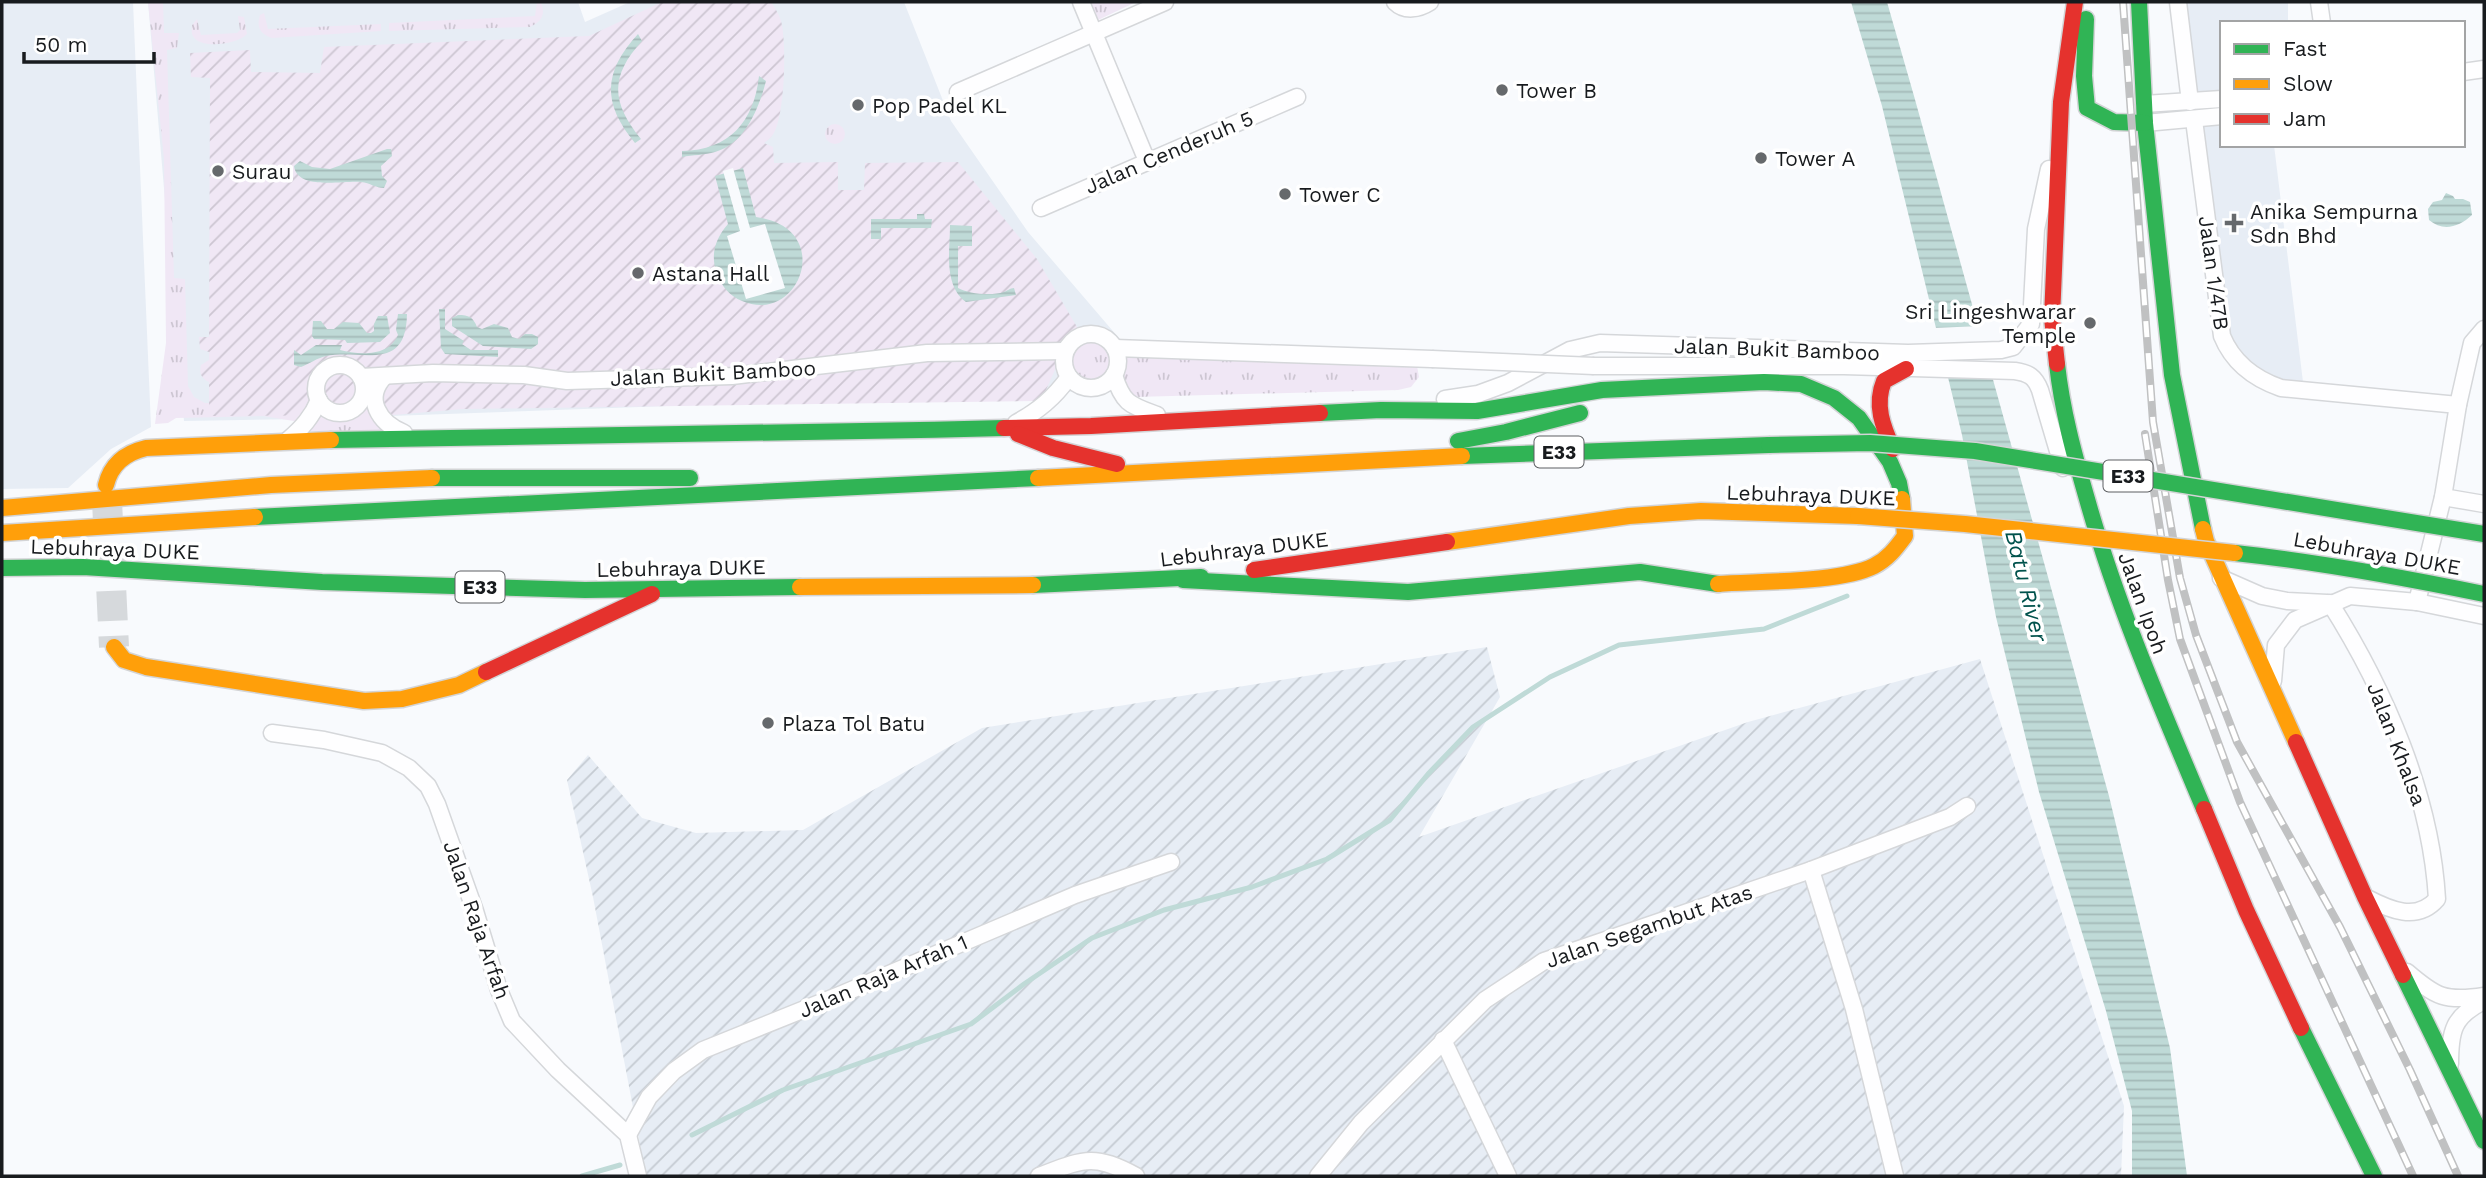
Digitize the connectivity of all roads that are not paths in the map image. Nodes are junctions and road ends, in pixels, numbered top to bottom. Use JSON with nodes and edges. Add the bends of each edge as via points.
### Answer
{"nodes":[{"id":1,"x":1081,"y":2,"type":"edge"},
{"id":2,"x":1166,"y":2,"type":"edge"},
{"id":3,"x":1395,"y":2,"type":"edge"},
{"id":4,"x":1430,"y":2,"type":"edge"},
{"id":5,"x":2075,"y":2,"type":"edge"},
{"id":6,"x":2084,"y":2,"type":"edge"},
{"id":7,"x":2139,"y":2,"type":"edge"},
{"id":8,"x":2178,"y":2,"type":"edge"},
{"id":9,"x":2319,"y":2,"type":"edge"},
{"id":10,"x":2322,"y":21,"type":"edge"},
{"id":11,"x":1095,"y":33,"type":"junction"},
{"id":12,"x":2484,"y":69,"type":"edge"},
{"id":13,"x":2465,"y":72,"type":"edge"},
{"id":14,"x":958,"y":92,"type":"dead end"},
{"id":15,"x":1297,"y":97,"type":"dead end"},
{"id":16,"x":2220,"y":99,"type":"edge"},
{"id":17,"x":2190,"y":102,"type":"junction"},
{"id":18,"x":2144,"y":104,"type":"junction"},
{"id":19,"x":2220,"y":116,"type":"edge"},
{"id":20,"x":2194,"y":120,"type":"junction"},
{"id":21,"x":2145,"y":123,"type":"junction"},
{"id":22,"x":2060,"y":126,"type":"junction"},
{"id":23,"x":1147,"y":160,"type":"junction"},
{"id":24,"x":1041,"y":208,"type":"dead end"},
{"id":25,"x":2484,"y":328,"type":"edge"},
{"id":26,"x":1115,"y":348,"type":"junction"},
{"id":27,"x":1065,"y":351,"type":"junction"},
{"id":28,"x":1907,"y":361,"type":"junction"},
{"id":29,"x":1114,"y":375,"type":"junction"},
{"id":30,"x":385,"y":376,"type":"junction"},
{"id":31,"x":1069,"y":377,"type":"junction"},
{"id":32,"x":362,"y":385,"type":"junction"},
{"id":33,"x":319,"y":400,"type":"junction"},
{"id":34,"x":2458,"y":405,"type":"junction"},
{"id":35,"x":1381,"y":410,"type":"junction"},
{"id":36,"x":1859,"y":418,"type":"junction"},
{"id":37,"x":381,"y":420,"type":"junction"},
{"id":38,"x":1185,"y":421,"type":"junction"},
{"id":39,"x":1004,"y":429,"type":"junction"},
{"id":40,"x":761,"y":434,"type":"junction"},
{"id":41,"x":418,"y":439,"type":"junction"},
{"id":42,"x":286,"y":441,"type":"junction"},
{"id":43,"x":597,"y":451,"type":"dead end"},
{"id":44,"x":2186,"y":453,"type":"junction"},
{"id":45,"x":1348,"y":460,"type":"junction"},
{"id":46,"x":488,"y":463,"type":"dead end"},
{"id":47,"x":1167,"y":471,"type":"junction"},
{"id":48,"x":360,"y":480,"type":"junction"},
{"id":49,"x":106,"y":485,"type":"tunnel mouth"},
{"id":50,"x":898,"y":485,"type":"junction"},
{"id":51,"x":2484,"y":504,"type":"edge"},
{"id":52,"x":2441,"y":505,"type":"junction"},
{"id":53,"x":2,"y":508,"type":"edge"},
{"id":54,"x":2484,"y":521,"type":"edge"},
{"id":55,"x":2,"y":533,"type":"edge"},
{"id":56,"x":2484,"y":534,"type":"edge"},
{"id":57,"x":1905,"y":536,"type":"junction"},
{"id":58,"x":83,"y":567,"type":"junction"},
{"id":59,"x":2106,"y":567,"type":"junction"},
{"id":60,"x":2,"y":568,"type":"edge"},
{"id":61,"x":2,"y":576,"type":"edge"},
{"id":62,"x":2221,"y":578,"type":"junction"},
{"id":63,"x":1183,"y":580,"type":"junction"},
{"id":64,"x":660,"y":590,"type":"junction"},
{"id":65,"x":2484,"y":594,"type":"edge"},
{"id":66,"x":2417,"y":602,"type":"junction"},
{"id":67,"x":2330,"y":603,"type":"junction"},
{"id":68,"x":2484,"y":616,"type":"edge"},
{"id":69,"x":114,"y":647,"type":"dead end"},
{"id":70,"x":2272,"y":691,"type":"junction"},
{"id":71,"x":272,"y":733,"type":"dead end"},
{"id":72,"x":1967,"y":806,"type":"dead end"},
{"id":73,"x":1171,"y":862,"type":"dead end"},
{"id":74,"x":1811,"y":870,"type":"junction"},
{"id":75,"x":2365,"y":897,"type":"junction"},
{"id":76,"x":2397,"y":963,"type":"junction"},
{"id":77,"x":2484,"y":996,"type":"edge"},
{"id":78,"x":2484,"y":1001,"type":"edge"},
{"id":79,"x":1443,"y":1041,"type":"junction"},
{"id":80,"x":2450,"y":1071,"type":"junction"},
{"id":81,"x":628,"y":1135,"type":"junction"},
{"id":82,"x":2484,"y":1141,"type":"edge"},
{"id":83,"x":638,"y":1176,"type":"edge"},
{"id":84,"x":1039,"y":1176,"type":"edge"},
{"id":85,"x":1136,"y":1176,"type":"edge"},
{"id":86,"x":1318,"y":1176,"type":"edge"},
{"id":87,"x":1508,"y":1176,"type":"edge"},
{"id":88,"x":1895,"y":1176,"type":"edge"},
{"id":89,"x":2374,"y":1176,"type":"edge"}],
"edges":[{"from":1,"to":11,"type":"street"},
{"from":2,"to":11,"type":"street"},
{"from":3,"to":4,"type":"street","via":[[1412,9]]},
{"from":5,"to":22,"type":"main road","name":"Jalan Ipoh"},
{"from":6,"to":21,"type":"main road","via":[[2087,108],[2101,119],[2125,126]]},
{"from":7,"to":18,"type":"main road"},
{"from":8,"to":17,"type":"street"},
{"from":9,"to":10,"type":"street"},
{"from":11,"to":14,"type":"street"},
{"from":11,"to":23,"type":"street"},
{"from":12,"to":13,"type":"street"},
{"from":15,"to":23,"type":"street","name":"Jalan Cenderuh 5"},
{"from":16,"to":17,"type":"street"},
{"from":17,"to":18,"type":"street"},
{"from":18,"to":21,"type":"main road"},
{"from":19,"to":20,"type":"street"},
{"from":20,"to":21,"type":"street"},
{"from":20,"to":34,"type":"street","name":"Jalan 1/47B","via":[[2220,326],[2225,345],[2246,370],[2281,388]]},
{"from":21,"to":44,"type":"main road","via":[[2172,375]]},
{"from":22,"to":28,"type":"street","name":"Jalan Bukit Bamboo","via":[[2036,229],[2031,324],[2012,346],[2001,350]]},
{"from":22,"to":59,"type":"main road","name":"Jalan Ipoh","via":[[2052,318],[2062,406]]},
{"from":23,"to":24,"type":"street","name":"Jalan Cenderuh 5"},
{"from":25,"to":34,"type":"street","via":[[2472,343]]},
{"from":26,"to":27,"type":"street","via":[[1102,336],[1084,334]]},
{"from":26,"to":28,"type":"street","name":"Jalan Bukit Bamboo","bridge":true,"via":[[1594,366],[1844,366]]},
{"from":26,"to":29,"type":"street","via":[[1118,366]]},
{"from":27,"to":30,"type":"street","name":"Jalan Bukit Bamboo","via":[[927,353],[732,376],[567,381],[500,374]]},
{"from":27,"to":31,"type":"street","via":[[1064,369]]},
{"from":28,"to":35,"type":"street","name":"Jalan Bukit Bamboo","via":[[1600,343],[1570,350],[1478,394]]},
{"from":28,"to":57,"type":"main road","via":[[1884,381],[1878,395],[1883,427],[1908,479],[1911,519]]},
{"from":28,"to":59,"type":"street","name":"Jalan Bukit Bamboo","via":[[2015,371],[2036,380],[2061,463]]},
{"from":29,"to":31,"type":"street","via":[[1092,388]]},
{"from":29,"to":38,"type":"street","via":[[1121,396],[1135,406]]},
{"from":30,"to":32,"type":"street","name":"Jalan Bukit Bamboo"},
{"from":30,"to":37,"type":"street","via":[[376,389]]},
{"from":31,"to":39,"type":"street","via":[[1056,395]]},
{"from":32,"to":33,"type":"street","via":[[356,406],[342,412],[328,410]]},
{"from":32,"to":33,"type":"street","via":[[350,367],[328,368],[316,386]]},
{"from":32,"to":37,"type":"street"},
{"from":33,"to":42,"type":"street","via":[[307,422]]},
{"from":34,"to":52,"type":"street"},
{"from":35,"to":36,"type":"main road","via":[[1477,411],[1602,390],[1764,382],[1801,384],[1833,398]]},
{"from":35,"to":38,"type":"main road"},
{"from":36,"to":45,"type":"main road","via":[[1841,405],[1804,393],[1699,394],[1627,400],[1506,432]]},
{"from":36,"to":57,"type":"main road","via":[[1899,483]]},
{"from":37,"to":41,"type":"street"},
{"from":38,"to":39,"type":"main road"},
{"from":39,"to":40,"type":"main road"},
{"from":39,"to":47,"type":"main road","via":[[1053,448]]},
{"from":40,"to":41,"type":"main road"},
{"from":40,"to":43,"type":"main road"},
{"from":41,"to":42,"type":"main road"},
{"from":42,"to":49,"type":"main road","via":[[135,450],[115,464]]},
{"from":44,"to":52,"type":"street","via":[[2212,475]]},
{"from":44,"to":62,"type":"main road","via":[[2206,541]]},
{"from":45,"to":47,"type":"main road","name":"Lebuhraya DUKE","number":"E33"},
{"from":45,"to":56,"type":"main road","name":"Lebuhraya DUKE","number":"E33","bridge":true,"via":[[1769,445],[1923,446]]},
{"from":46,"to":48,"type":"main road"},
{"from":47,"to":50,"type":"main road","name":"Lebuhraya DUKE","number":"E33"},
{"from":48,"to":50,"type":"main road","via":[[594,475]]},
{"from":48,"to":53,"type":"main road"},
{"from":50,"to":55,"type":"main road","name":"Lebuhraya DUKE","number":"E33"},
{"from":51,"to":52,"type":"street"},
{"from":52,"to":54,"type":"street"},
{"from":52,"to":66,"type":"street"},
{"from":57,"to":63,"type":"main road","via":[[1885,560],[1853,574],[1736,583],[1640,572],[1408,592]]},
{"from":58,"to":60,"type":"main road","name":"Lebuhraya DUKE","number":"E33"},
{"from":58,"to":61,"type":"main road"},
{"from":58,"to":64,"type":"main road","name":"Lebuhraya DUKE","number":"E33","via":[[322,582]]},
{"from":59,"to":89,"type":"main road","name":"Jalan Ipoh","via":[[2246,910]]},
{"from":62,"to":67,"type":"street","via":[[2262,596]]},
{"from":62,"to":70,"type":"main road"},
{"from":63,"to":64,"type":"main road","name":"Lebuhraya DUKE","number":"E33"},
{"from":63,"to":65,"type":"main road","name":"Lebuhraya DUKE","number":"E33","bridge":true,"via":[[1629,516],[1701,511],[1898,519],[2179,546],[2309,561]]},
{"from":64,"to":69,"type":"main road","via":[[459,685],[402,698],[335,698],[146,667],[124,660]]},
{"from":66,"to":67,"type":"street","via":[[2350,596]]},
{"from":66,"to":68,"type":"street"},
{"from":67,"to":70,"type":"street","via":[[2295,620],[2276,645]]},
{"from":67,"to":75,"type":"street","name":"Jalan Khalsa","via":[[2356,644],[2403,749],[2425,816],[2437,899],[2429,908],[2413,912],[2394,911]]},
{"from":70,"to":75,"type":"main road"},
{"from":71,"to":81,"type":"street","name":"Jalan Raja Arfah","via":[[382,753],[409,768],[428,786],[512,1021]]},
{"from":72,"to":74,"type":"street","name":"Jalan Segambut Atas","via":[[1950,817]]},
{"from":73,"to":81,"type":"street","name":"Jalan Raja Arfah 1","via":[[1075,895],[703,1050],[649,1097]]},
{"from":74,"to":79,"type":"street","name":"Jalan Segambut Atas","via":[[1544,961],[1485,999]]},
{"from":74,"to":88,"type":"street","via":[[1854,1009]]},
{"from":75,"to":76,"type":"main road"},
{"from":76,"to":77,"type":"street","via":[[2429,991],[2446,998]]},
{"from":76,"to":80,"type":"main road"},
{"from":78,"to":80,"type":"street","via":[[2454,1025]]},
{"from":79,"to":86,"type":"street","name":"Jalan Segambut Atas","via":[[1360,1123]]},
{"from":79,"to":87,"type":"street"},
{"from":80,"to":82,"type":"main road"},
{"from":81,"to":83,"type":"street"},
{"from":84,"to":85,"type":"street","via":[[1094,1160]]}]}
